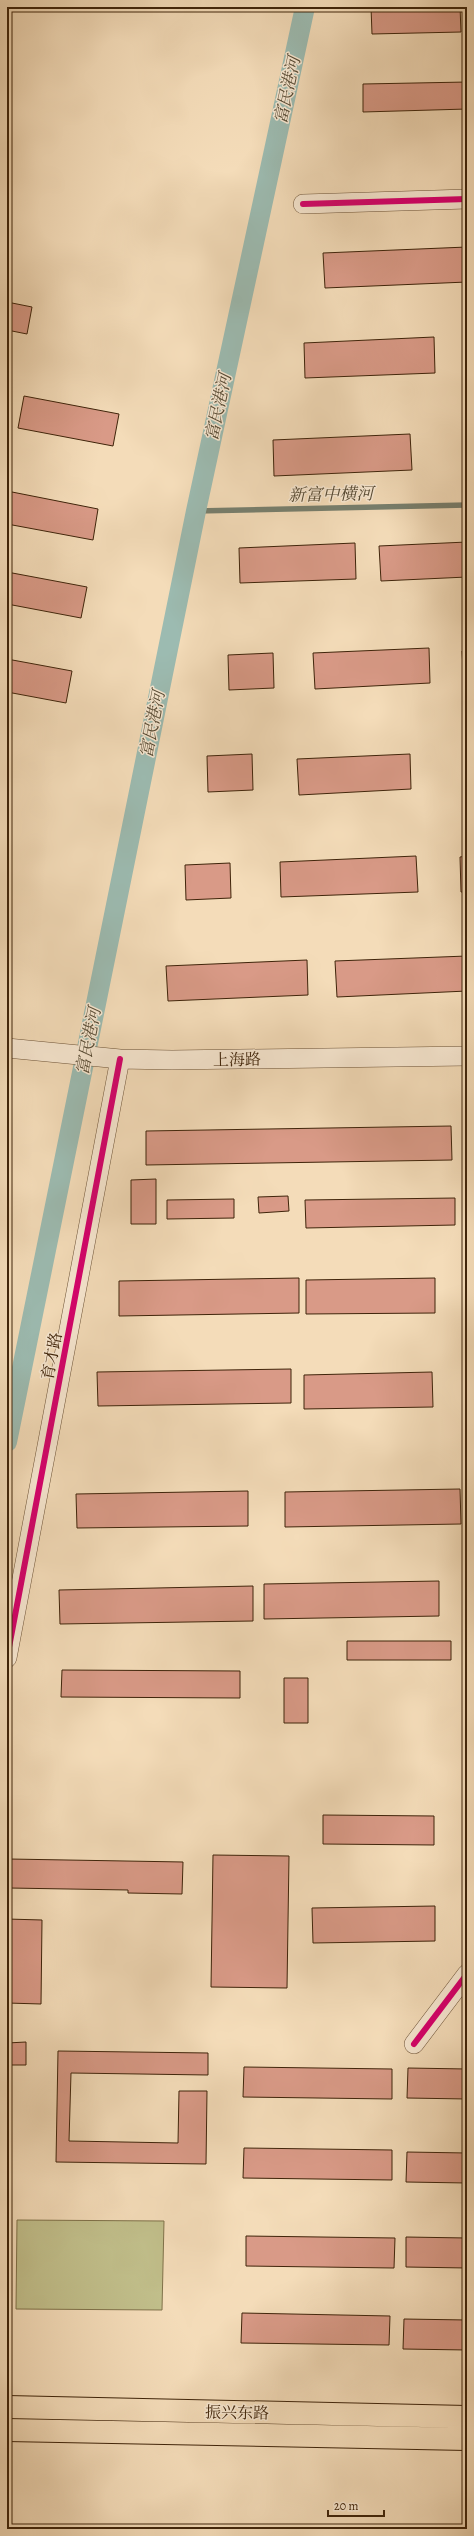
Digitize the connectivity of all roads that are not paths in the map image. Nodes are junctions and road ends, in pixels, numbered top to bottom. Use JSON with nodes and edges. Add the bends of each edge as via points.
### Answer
{"nodes":[{"id":1,"x":467,"y":199,"type":"edge"},
{"id":2,"x":303,"y":204,"type":"dead end"},
{"id":3,"x":11,"y":1048,"type":"edge"},
{"id":4,"x":467,"y":1056,"type":"edge"},
{"id":5,"x":119,"y":1059,"type":"junction"},
{"id":6,"x":7,"y":1658,"type":"edge"},
{"id":7,"x":467,"y":1974,"type":"edge"},
{"id":8,"x":414,"y":2044,"type":"dead end"},
{"id":9,"x":7,"y":2407,"type":"edge"},
{"id":10,"x":467,"y":2417,"type":"edge"},
{"id":11,"x":7,"y":2430,"type":"edge"},
{"id":12,"x":467,"y":2438,"type":"edge"}],
"edges":[{"from":1,"to":2,"type":"street"},
{"from":3,"to":5,"type":"street","name":"上海路"},
{"from":4,"to":5,"type":"street","name":"上海路"},
{"from":5,"to":6,"type":"street","name":"育才路"},
{"from":7,"to":8,"type":"street"},
{"from":9,"to":10,"type":"main road","name":"振兴东路"},
{"from":11,"to":12,"type":"main road","name":"振兴东路"}]}
